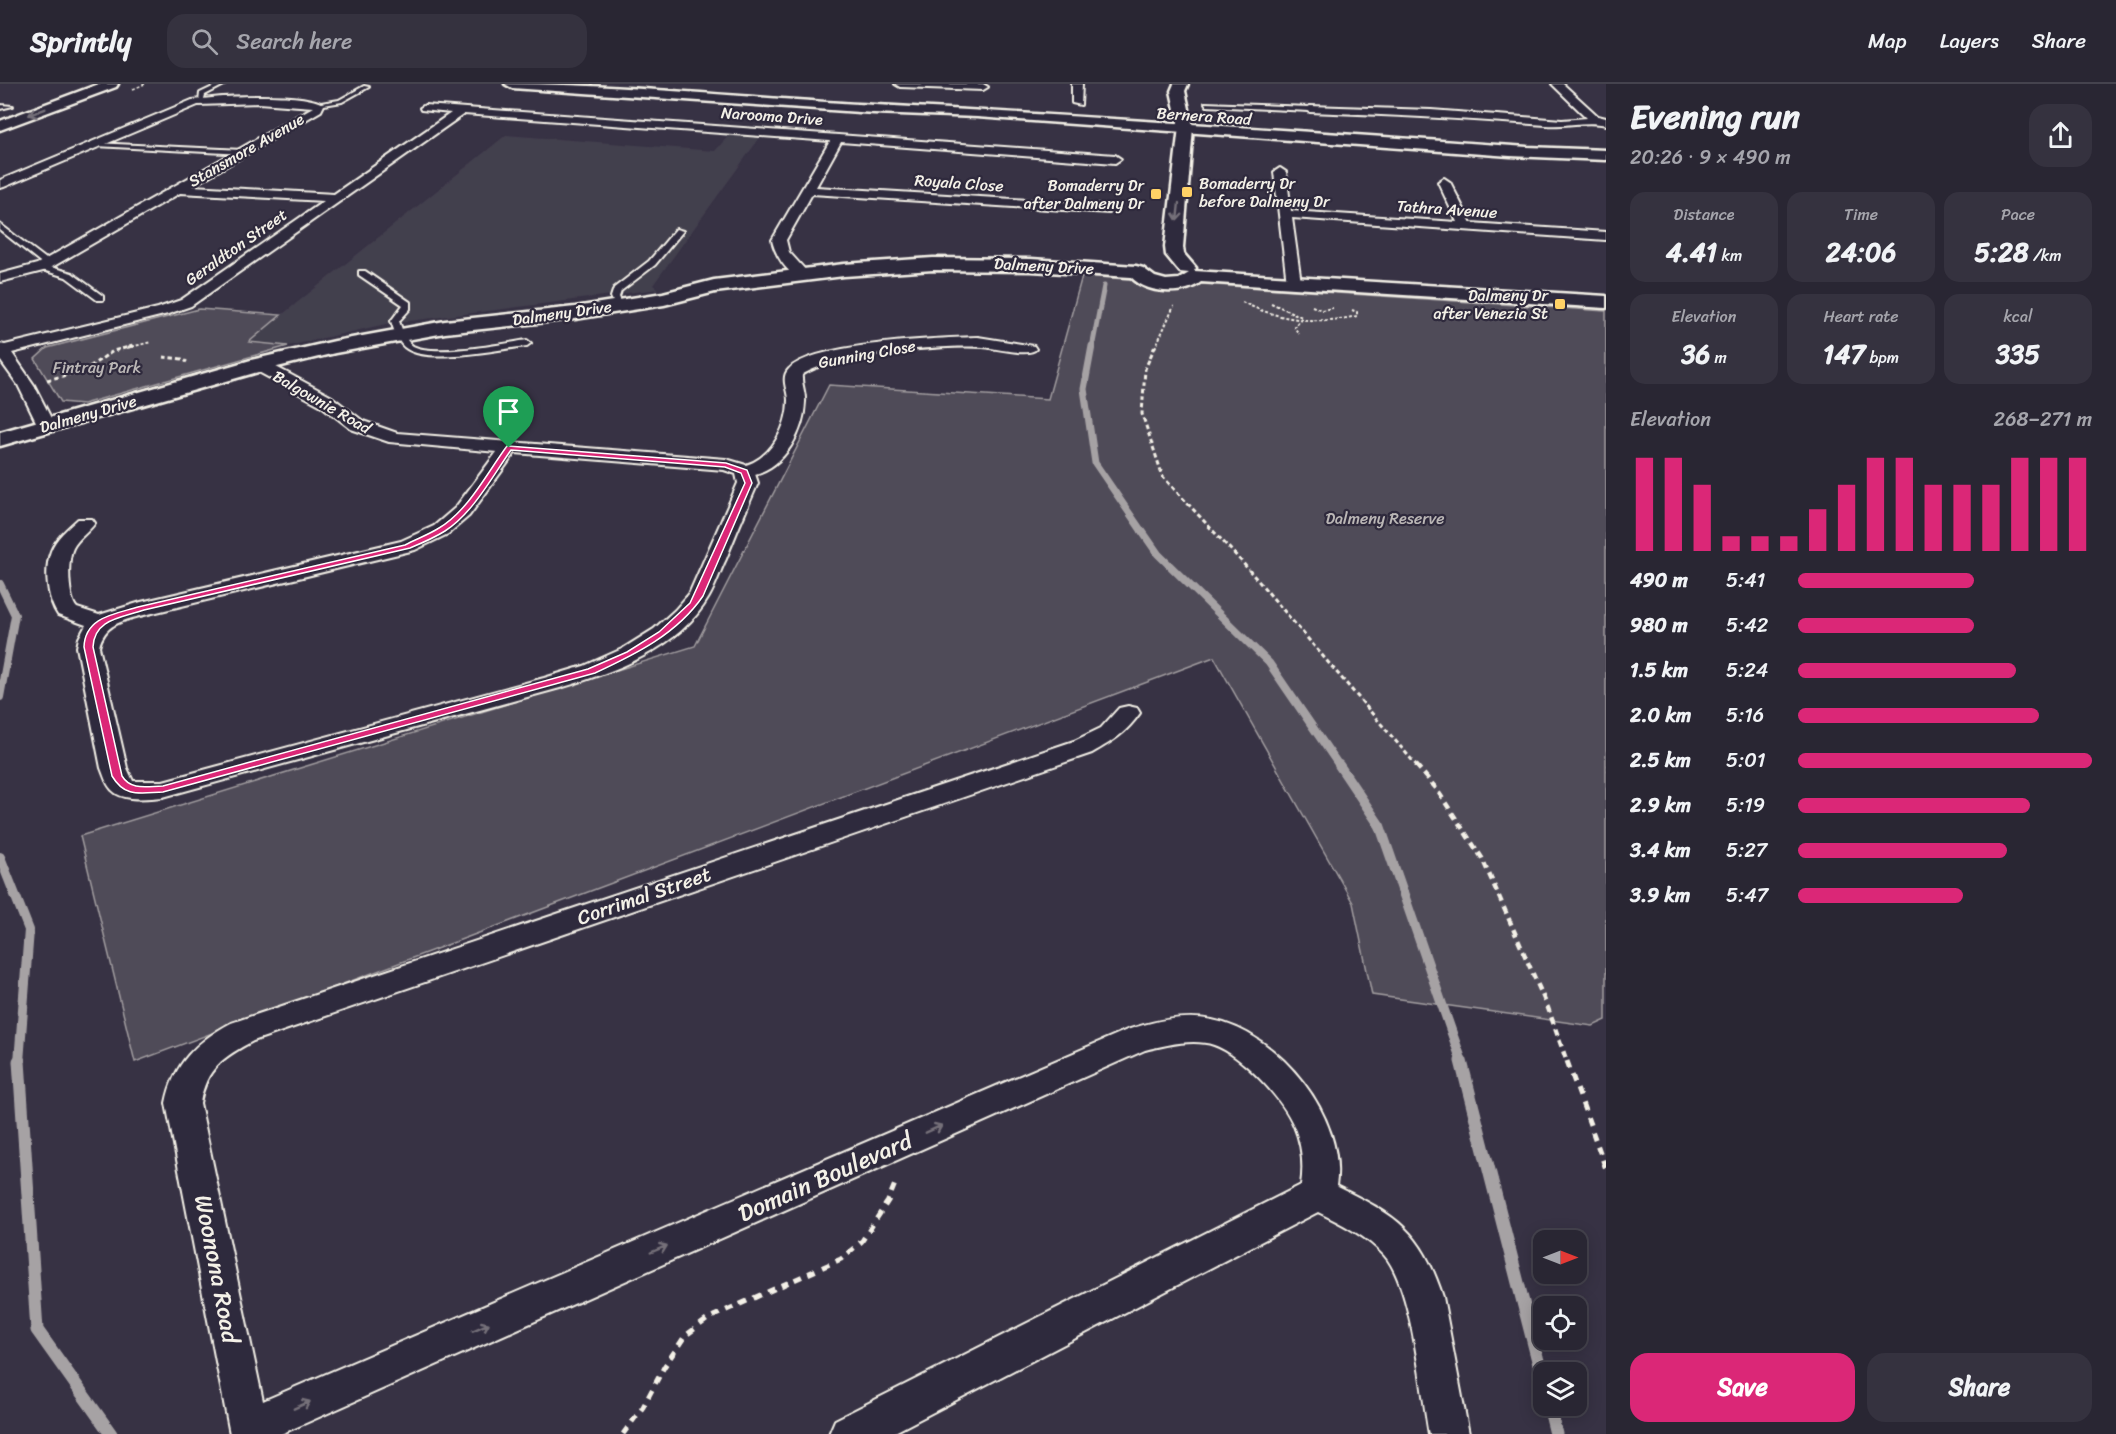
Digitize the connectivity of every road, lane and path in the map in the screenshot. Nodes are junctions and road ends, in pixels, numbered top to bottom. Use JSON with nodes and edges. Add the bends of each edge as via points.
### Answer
{"nodes":[{"id":1,"x":111,"y":84,"type":"edge"},
{"id":2,"x":223,"y":84,"type":"edge"},
{"id":3,"x":512,"y":84,"type":"edge"},
{"id":4,"x":900,"y":84,"type":"edge"},
{"id":5,"x":1077,"y":84,"type":"edge"},
{"id":6,"x":1169,"y":84,"type":"edge"},
{"id":7,"x":1181,"y":84,"type":"edge"},
{"id":8,"x":1557,"y":84,"type":"edge"},
{"id":9,"x":366,"y":87,"type":"dead end"},
{"id":10,"x":983,"y":87,"type":"dead end"},
{"id":11,"x":201,"y":101,"type":"junction"},
{"id":12,"x":1077,"y":103,"type":"dead end"},
{"id":13,"x":318,"y":104,"type":"junction"},
{"id":14,"x":1206,"y":104,"type":"dead end"},
{"id":15,"x":425,"y":108,"type":"dead end"},
{"id":16,"x":1310,"y":109,"type":"joint"},
{"id":17,"x":461,"y":111,"type":"junction"},
{"id":18,"x":1602,"y":121,"type":"edge"},
{"id":19,"x":0,"y":126,"type":"edge"},
{"id":20,"x":1179,"y":129,"type":"junction"},
{"id":21,"x":838,"y":137,"type":"junction"},
{"id":22,"x":96,"y":144,"type":"junction"},
{"id":23,"x":243,"y":152,"type":"junction"},
{"id":24,"x":1606,"y":154,"type":"edge"},
{"id":25,"x":1115,"y":159,"type":"dead end"},
{"id":26,"x":1280,"y":172,"type":"dead end"},
{"id":27,"x":1444,"y":182,"type":"dead end"},
{"id":28,"x":0,"y":184,"type":"edge"},
{"id":29,"x":179,"y":189,"type":"junction"},
{"id":30,"x":807,"y":190,"type":"junction"},
{"id":31,"x":336,"y":198,"type":"junction"},
{"id":32,"x":1109,"y":209,"type":"dead end"},
{"id":33,"x":1285,"y":214,"type":"junction"},
{"id":34,"x":0,"y":226,"type":"edge"},
{"id":35,"x":1466,"y":227,"type":"junction"},
{"id":36,"x":679,"y":231,"type":"dead end"},
{"id":37,"x":1606,"y":236,"type":"edge"},
{"id":38,"x":1151,"y":261,"type":"junction"},
{"id":39,"x":44,"y":266,"type":"junction"},
{"id":40,"x":1192,"y":272,"type":"junction"},
{"id":41,"x":362,"y":273,"type":"dead end"},
{"id":42,"x":802,"y":274,"type":"junction"},
{"id":43,"x":0,"y":278,"type":"edge"},
{"id":44,"x":1225,"y":278,"type":"junction"},
{"id":45,"x":1294,"y":283,"type":"junction"},
{"id":46,"x":100,"y":298,"type":"dead end"},
{"id":47,"x":1274,"y":299,"type":"dead end"},
{"id":48,"x":1182,"y":301,"type":"dead end"},
{"id":49,"x":1308,"y":302,"type":"dead end"},
{"id":50,"x":1606,"y":302,"type":"edge"},
{"id":51,"x":618,"y":306,"type":"junction"},
{"id":52,"x":1337,"y":307,"type":"dead end"},
{"id":53,"x":1346,"y":307,"type":"dead end"},
{"id":54,"x":1302,"y":319,"type":"junction"},
{"id":55,"x":401,"y":334,"type":"junction"},
{"id":56,"x":1299,"y":334,"type":"dead end"},
{"id":57,"x":151,"y":342,"type":"dead end"},
{"id":58,"x":527,"y":343,"type":"dead end"},
{"id":59,"x":1028,"y":349,"type":"dead end"},
{"id":60,"x":1,"y":350,"type":"edge"},
{"id":61,"x":259,"y":365,"type":"junction"},
{"id":62,"x":26,"y":385,"type":"junction"},
{"id":63,"x":46,"y":426,"type":"junction"},
{"id":64,"x":3,"y":438,"type":"edge"},
{"id":65,"x":509,"y":448,"type":"junction"},
{"id":66,"x":745,"y":471,"type":"junction"},
{"id":67,"x":85,"y":523,"type":"dead end"},
{"id":68,"x":101,"y":622,"type":"junction"},
{"id":69,"x":1128,"y":713,"type":"dead end"},
{"id":70,"x":183,"y":1103,"type":"joint"},
{"id":71,"x":897,"y":1146,"type":"junction"},
{"id":72,"x":1606,"y":1169,"type":"edge"},
{"id":73,"x":1317,"y":1194,"type":"junction"},
{"id":74,"x":249,"y":1431,"type":"edge"},
{"id":75,"x":623,"y":1434,"type":"edge"},
{"id":76,"x":849,"y":1434,"type":"edge"},
{"id":77,"x":1449,"y":1434,"type":"edge"}],
"edges":[{"from":1,"to":19,"type":"street","one_way":true},
{"from":2,"to":11,"type":"lane","via":[[202,94]]},
{"from":3,"to":20,"type":"street","name":"Bernera Road"},
{"from":4,"to":10,"type":"street"},
{"from":5,"to":12,"type":"street"},
{"from":6,"to":20,"type":"street","via":[[1168,100]]},
{"from":7,"to":20,"type":"street"},
{"from":8,"to":18,"type":"street"},
{"from":9,"to":13,"type":"lane","via":[[340,101]]},
{"from":11,"to":13,"type":"street","name":"Stansmore Avenue"},
{"from":11,"to":22,"type":"street","name":"Stansmore Avenue"},
{"from":13,"to":23,"type":"street","name":"Stansmore Avenue","via":[[317,109]]},
{"from":14,"to":16,"type":"lane"},
{"from":15,"to":17,"type":"street","name":"Narooma Drive"},
{"from":16,"to":18,"type":"street"},
{"from":17,"to":21,"type":"street","name":"Narooma Drive"},
{"from":17,"to":31,"type":"street","name":"Geraldton Street"},
{"from":20,"to":24,"type":"street","name":"Bernera Road","via":[[1425,149]]},
{"from":20,"to":38,"type":"street"},
{"from":20,"to":40,"type":"street","one_way":true,"via":[[1174,255]]},
{"from":21,"to":25,"type":"street","name":"Narooma Drive"},
{"from":21,"to":30,"type":"street"},
{"from":22,"to":23,"type":"lane"},
{"from":22,"to":28,"type":"street","name":"Stansmore Avenue"},
{"from":23,"to":29,"type":"street","name":"Stansmore Avenue"},
{"from":26,"to":33,"type":"street"},
{"from":27,"to":35,"type":"street"},
{"from":29,"to":31,"type":"street"},
{"from":29,"to":39,"type":"street","name":"Stansmore Avenue"},
{"from":30,"to":32,"type":"street","name":"Royala Close"},
{"from":30,"to":42,"type":"street","via":[[779,244],[785,257]]},
{"from":31,"to":60,"type":"street","name":"Geraldton Street","via":[[186,303]]},
{"from":33,"to":35,"type":"street","name":"Tathra Avenue"},
{"from":33,"to":45,"type":"street"},
{"from":34,"to":39,"type":"lane"},
{"from":35,"to":37,"type":"street","name":"Tathra Avenue"},
{"from":36,"to":51,"type":"lane","via":[[652,264],[617,290]]},
{"from":38,"to":40,"type":"street","name":"Dalmeny Drive","via":[[1143,279],[1188,283]]},
{"from":38,"to":42,"type":"street","name":"Dalmeny Drive","via":[[956,263]]},
{"from":39,"to":43,"type":"street","name":"Stansmore Avenue"},
{"from":39,"to":46,"type":"lane","via":[[69,275]]},
{"from":40,"to":44,"type":"street"},
{"from":41,"to":55,"type":"lane","via":[[407,304],[395,321]]},
{"from":42,"to":51,"type":"street","name":"Dalmeny Drive","via":[[714,286]]},
{"from":44,"to":45,"type":"street"},
{"from":44,"to":54,"type":"path","via":[[1223,287],[1252,308]]},
{"from":45,"to":50,"type":"street"},
{"from":47,"to":54,"type":"path","via":[[1273,305]]},
{"from":48,"to":72,"type":"path","via":[[1173,307],[1145,369],[1142,414],[1162,477],[1242,562],[1435,787],[1482,858],[1548,1008]]},
{"from":49,"to":52,"type":"path","via":[[1322,310]]},
{"from":51,"to":55,"type":"street","name":"Dalmeny Drive"},
{"from":53,"to":54,"type":"path","via":[[1357,312],[1357,316],[1330,321]]},
{"from":54,"to":56,"type":"path","via":[[1294,327]]},
{"from":55,"to":58,"type":"lane","via":[[410,348],[437,352]]},
{"from":55,"to":61,"type":"street","name":"Dalmeny Drive"},
{"from":57,"to":62,"type":"path","via":[[109,353],[78,372]]},
{"from":59,"to":66,"type":"street","name":"Gunning Close","via":[[984,342],[926,344],[844,356],[802,368],[793,378],[796,412],[782,444],[769,462]]},
{"from":60,"to":62,"type":"street"},
{"from":61,"to":63,"type":"street","name":"Dalmeny Drive"},
{"from":61,"to":65,"type":"street","name":"Balgownie Road","via":[[326,401],[370,431],[395,438]]},
{"from":62,"to":63,"type":"street"},
{"from":63,"to":64,"type":"street","name":"Dalmeny Drive"},
{"from":65,"to":66,"type":"street","name":"Balgownie Road","via":[[726,465]]},
{"from":65,"to":68,"type":"street","via":[[452,522],[408,546],[141,609]]},
{"from":66,"to":68,"type":"street","via":[[748,483],[699,596],[673,625],[630,654],[552,683],[163,789],[133,790],[122,786],[117,776],[88,647],[89,635]]},
{"from":67,"to":68,"type":"street","via":[[62,547],[58,557],[61,599],[67,611]]},
{"from":69,"to":70,"type":"street","name":"Corrimal Street","via":[[1110,733],[1083,747],[242,1032],[206,1054],[193,1069]]},
{"from":70,"to":74,"type":"street","name":"Woonona Road"},
{"from":71,"to":73,"type":"street","name":"Domain Boulevard","one_way":true,"via":[[1138,1039],[1202,1031],[1238,1043],[1297,1098],[1310,1118],[1316,1138],[1321,1163]]},
{"from":74,"to":71,"type":"street","name":"Domain Boulevard","one_way":true},
{"from":71,"to":75,"type":"path","via":[[897,1178],[888,1201],[862,1242],[841,1258],[709,1318],[684,1336]]},
{"from":73,"to":76,"type":"street"},
{"from":73,"to":77,"type":"street","via":[[1379,1228],[1408,1255],[1419,1275]]}]}
